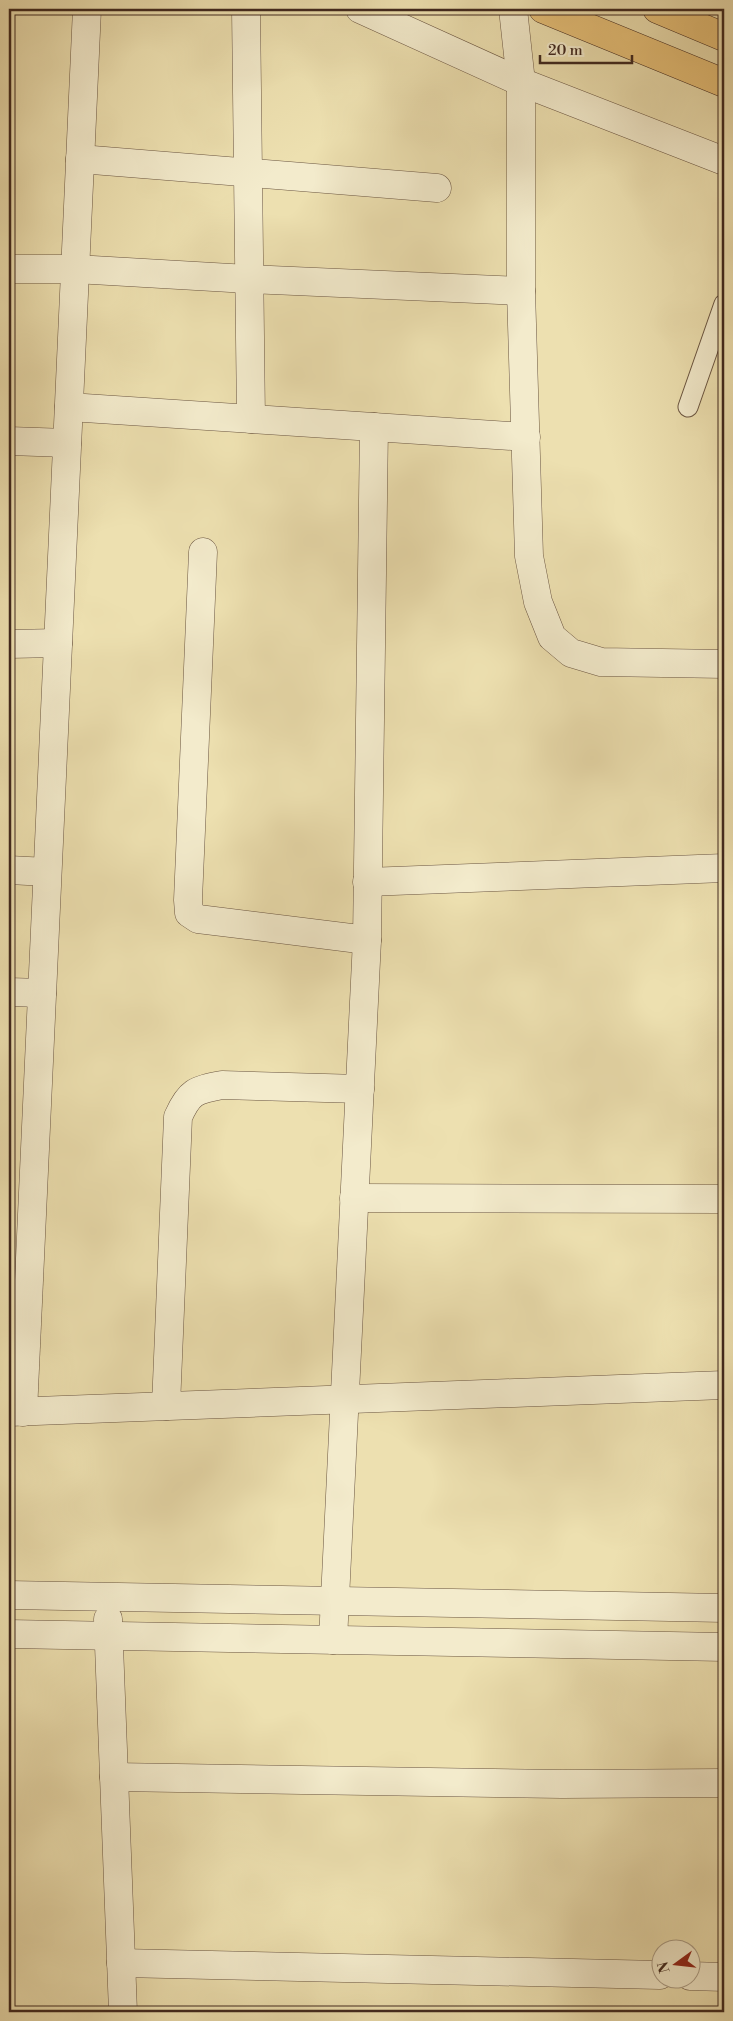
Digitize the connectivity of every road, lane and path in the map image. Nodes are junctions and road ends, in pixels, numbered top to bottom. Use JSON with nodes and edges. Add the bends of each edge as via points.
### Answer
{"nodes":[{"id":1,"x":87,"y":9,"type":"edge"},
{"id":2,"x":246,"y":9,"type":"edge"},
{"id":3,"x":360,"y":9,"type":"edge"},
{"id":4,"x":513,"y":9,"type":"edge"},
{"id":5,"x":543,"y":9,"type":"edge"},
{"id":6,"x":657,"y":9,"type":"edge"},
{"id":7,"x":724,"y":37,"type":"edge"},
{"id":8,"x":520,"y":82,"type":"junction"},
{"id":9,"x":724,"y":83,"type":"edge"},
{"id":10,"x":80,"y":159,"type":"junction"},
{"id":11,"x":724,"y":160,"type":"edge"},
{"id":12,"x":248,"y":173,"type":"junction"},
{"id":13,"x":437,"y":188,"type":"dead end"},
{"id":14,"x":9,"y":269,"type":"edge"},
{"id":15,"x":75,"y":269,"type":"junction"},
{"id":16,"x":248,"y":279,"type":"junction"},
{"id":17,"x":521,"y":291,"type":"junction"},
{"id":18,"x":724,"y":304,"type":"edge"},
{"id":19,"x":69,"y":407,"type":"junction"},
{"id":20,"x":688,"y":407,"type":"dead end"},
{"id":21,"x":251,"y":419,"type":"junction"},
{"id":22,"x":374,"y":427,"type":"junction"},
{"id":23,"x":526,"y":437,"type":"junction"},
{"id":24,"x":9,"y":441,"type":"edge"},
{"id":25,"x":67,"y":443,"type":"junction"},
{"id":26,"x":204,"y":552,"type":"dead end"},
{"id":27,"x":58,"y":643,"type":"junction"},
{"id":28,"x":9,"y":644,"type":"edge"},
{"id":29,"x":724,"y":664,"type":"edge"},
{"id":30,"x":724,"y":868,"type":"edge"},
{"id":31,"x":9,"y":870,"type":"edge"},
{"id":32,"x":47,"y":872,"type":"junction"},
{"id":33,"x":368,"y":882,"type":"junction"},
{"id":34,"x":367,"y":940,"type":"junction"},
{"id":35,"x":9,"y":992,"type":"edge"},
{"id":36,"x":42,"y":993,"type":"junction"},
{"id":37,"x":360,"y":1089,"type":"junction"},
{"id":38,"x":354,"y":1198,"type":"junction"},
{"id":39,"x":724,"y":1199,"type":"edge"},
{"id":40,"x":19,"y":1286,"type":"edge"},
{"id":41,"x":724,"y":1385,"type":"edge"},
{"id":42,"x":345,"y":1400,"type":"junction"},
{"id":43,"x":166,"y":1406,"type":"junction"},
{"id":44,"x":16,"y":1412,"type":"edge"},
{"id":45,"x":9,"y":1595,"type":"edge"},
{"id":46,"x":108,"y":1597,"type":"junction"},
{"id":47,"x":335,"y":1601,"type":"junction"},
{"id":48,"x":724,"y":1608,"type":"edge"},
{"id":49,"x":9,"y":1634,"type":"edge"},
{"id":50,"x":108,"y":1636,"type":"junction"},
{"id":51,"x":333,"y":1640,"type":"junction"},
{"id":52,"x":724,"y":1646,"type":"edge"},
{"id":53,"x":114,"y":1777,"type":"junction"},
{"id":54,"x":724,"y":1784,"type":"edge"},
{"id":55,"x":121,"y":1963,"type":"junction"},
{"id":56,"x":650,"y":1975,"type":"edge"},
{"id":57,"x":700,"y":1976,"type":"edge"},
{"id":58,"x":724,"y":1977,"type":"edge"},
{"id":59,"x":123,"y":2012,"type":"edge"}],
"edges":[{"from":1,"to":10,"type":"street"},
{"from":2,"to":12,"type":"street"},
{"from":3,"to":8,"type":"street"},
{"from":4,"to":8,"type":"street"},
{"from":5,"to":9,"type":"main road"},
{"from":6,"to":7,"type":"main road"},
{"from":8,"to":11,"type":"street"},
{"from":8,"to":17,"type":"street"},
{"from":10,"to":12,"type":"street"},
{"from":10,"to":15,"type":"street"},
{"from":12,"to":13,"type":"street"},
{"from":12,"to":16,"type":"street"},
{"from":14,"to":15,"type":"street"},
{"from":15,"to":16,"type":"street"},
{"from":15,"to":19,"type":"street"},
{"from":16,"to":17,"type":"street"},
{"from":16,"to":21,"type":"street"},
{"from":17,"to":23,"type":"street"},
{"from":18,"to":20,"type":"lane"},
{"from":19,"to":21,"type":"street"},
{"from":19,"to":25,"type":"street"},
{"from":21,"to":22,"type":"street"},
{"from":22,"to":23,"type":"street"},
{"from":22,"to":33,"type":"street"},
{"from":23,"to":29,"type":"street","via":[[529,556],[538,602],[552,637],[571,653],[601,662]]},
{"from":24,"to":25,"type":"street"},
{"from":25,"to":27,"type":"street"},
{"from":26,"to":34,"type":"street","via":[[189,913],[198,919]]},
{"from":27,"to":28,"type":"street"},
{"from":27,"to":32,"type":"street"},
{"from":30,"to":33,"type":"street"},
{"from":31,"to":32,"type":"street"},
{"from":32,"to":36,"type":"street"},
{"from":33,"to":34,"type":"street"},
{"from":34,"to":37,"type":"street"},
{"from":35,"to":36,"type":"street"},
{"from":36,"to":40,"type":"street"},
{"from":37,"to":38,"type":"street"},
{"from":37,"to":43,"type":"street","via":[[222,1085],[202,1089],[186,1099],[178,1118]]},
{"from":38,"to":39,"type":"street"},
{"from":38,"to":42,"type":"street"},
{"from":40,"to":44,"type":"street"},
{"from":41,"to":42,"type":"street"},
{"from":42,"to":43,"type":"street"},
{"from":42,"to":47,"type":"street"},
{"from":43,"to":44,"type":"street"},
{"from":45,"to":46,"type":"street"},
{"from":46,"to":47,"type":"street"},
{"from":46,"to":50,"type":"street"},
{"from":47,"to":48,"type":"street"},
{"from":47,"to":51,"type":"street"},
{"from":49,"to":50,"type":"street"},
{"from":50,"to":51,"type":"street"},
{"from":50,"to":53,"type":"street"},
{"from":51,"to":52,"type":"street"},
{"from":53,"to":54,"type":"street"},
{"from":53,"to":55,"type":"street"},
{"from":55,"to":56,"type":"street"},
{"from":55,"to":59,"type":"street"},
{"from":57,"to":58,"type":"street"}]}
